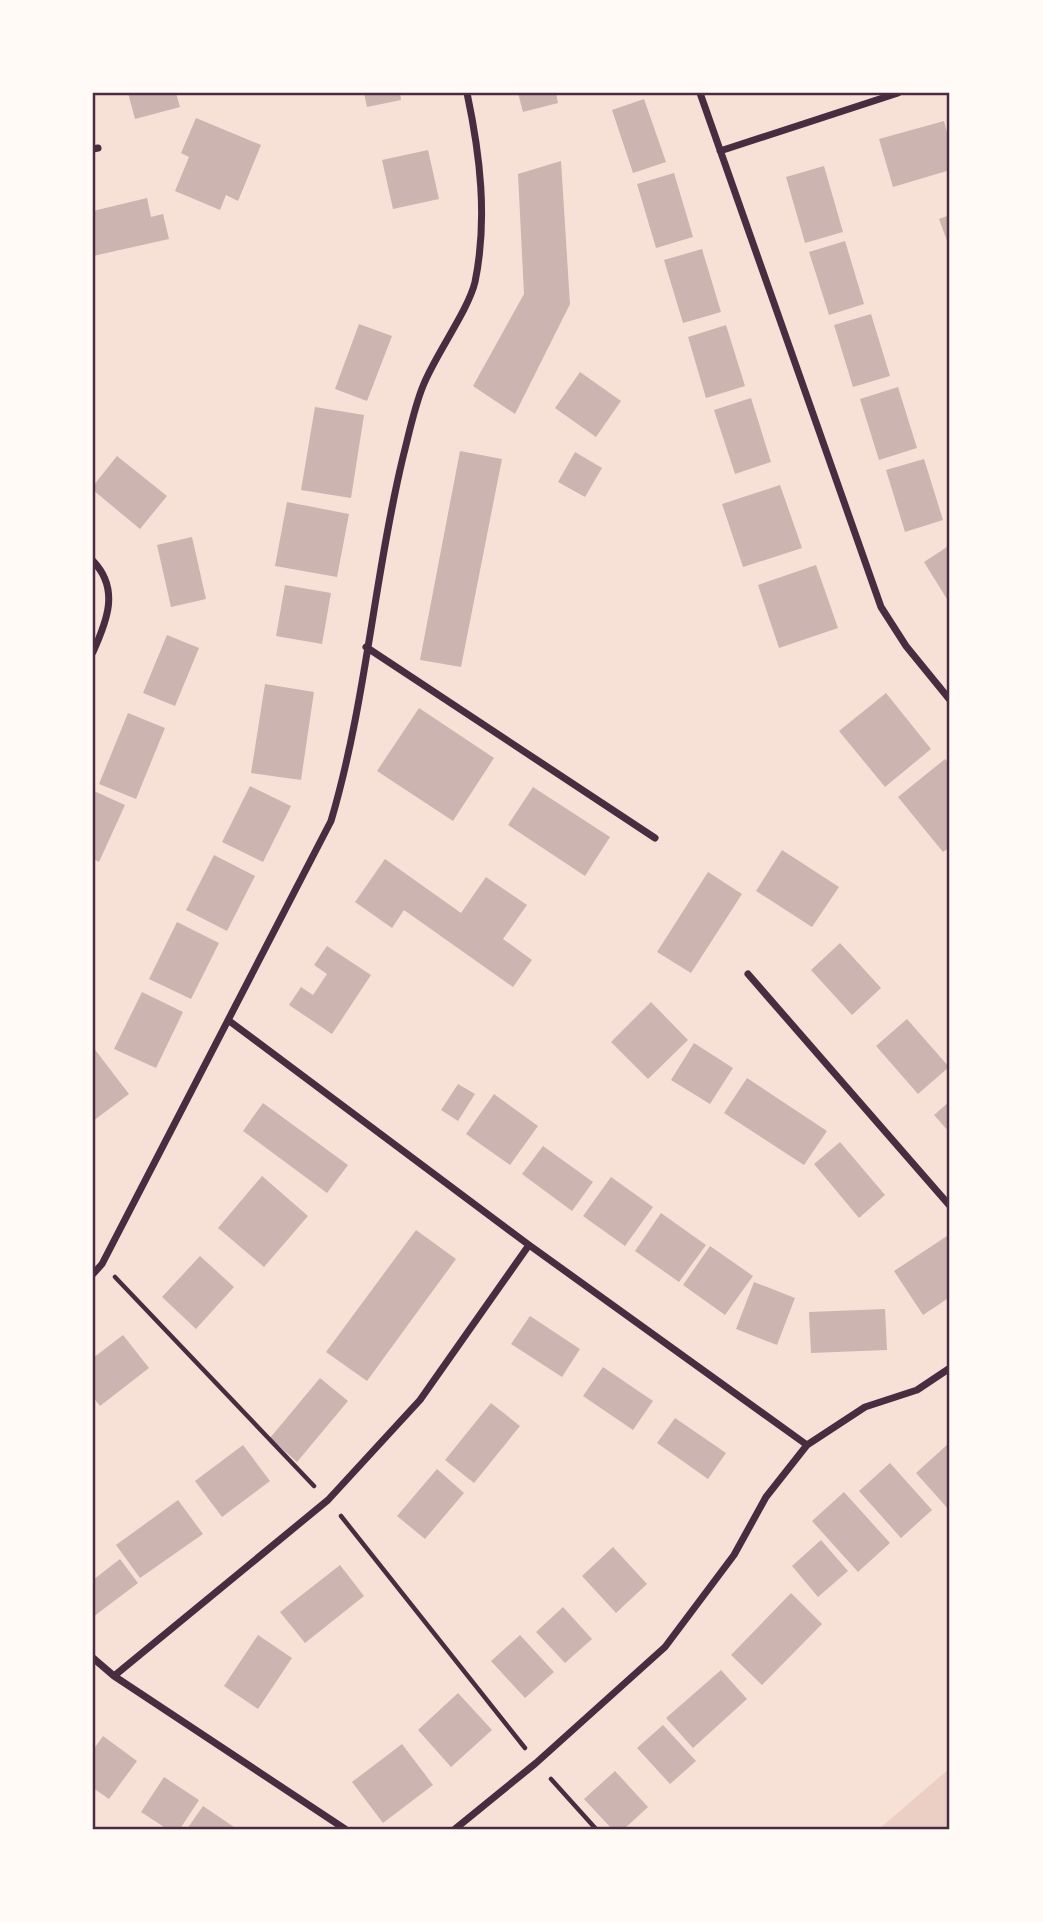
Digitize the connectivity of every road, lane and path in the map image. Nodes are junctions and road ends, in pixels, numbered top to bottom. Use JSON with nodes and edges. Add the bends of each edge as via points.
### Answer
{"nodes":[{"id":1,"x":467,"y":93,"type":"edge"},
{"id":2,"x":700,"y":93,"type":"edge"},
{"id":3,"x":898,"y":93,"type":"edge"},
{"id":4,"x":720,"y":151,"type":"junction"},
{"id":5,"x":93,"y":561,"type":"edge"},
{"id":6,"x":366,"y":647,"type":"junction"},
{"id":7,"x":93,"y":652,"type":"edge"},
{"id":8,"x":950,"y":700,"type":"edge"},
{"id":9,"x":655,"y":838,"type":"dead end"},
{"id":10,"x":748,"y":974,"type":"dead end"},
{"id":11,"x":228,"y":1020,"type":"junction"},
{"id":12,"x":950,"y":1206,"type":"edge"},
{"id":13,"x":529,"y":1245,"type":"junction"},
{"id":14,"x":93,"y":1274,"type":"edge"},
{"id":15,"x":950,"y":1368,"type":"edge"},
{"id":16,"x":807,"y":1445,"type":"junction"},
{"id":17,"x":93,"y":1658,"type":"edge"},
{"id":18,"x":114,"y":1676,"type":"junction"},
{"id":19,"x":536,"y":1763,"type":"junction"},
{"id":20,"x":345,"y":1829,"type":"edge"},
{"id":21,"x":455,"y":1829,"type":"edge"},
{"id":22,"x":596,"y":1829,"type":"edge"}],
"edges":[{"from":1,"to":6,"type":"street","via":[[478,143],[482,209],[475,284],[423,386],[403,459]]},
{"from":2,"to":4,"type":"street"},
{"from":3,"to":4,"type":"street"},
{"from":4,"to":8,"type":"street","via":[[881,607]]},
{"from":5,"to":7,"type":"street","via":[[109,588],[110,606]]},
{"from":6,"to":9,"type":"street"},
{"from":6,"to":11,"type":"street","via":[[344,777],[331,821]]},
{"from":10,"to":12,"type":"street"},
{"from":11,"to":13,"type":"street"},
{"from":11,"to":14,"type":"street"},
{"from":13,"to":16,"type":"street"},
{"from":13,"to":18,"type":"street","via":[[420,1400],[356,1472]]},
{"from":15,"to":16,"type":"street","via":[[917,1390],[865,1407]]},
{"from":16,"to":19,"type":"street","via":[[766,1497],[734,1555],[665,1647]]},
{"from":17,"to":18,"type":"street"},
{"from":18,"to":20,"type":"street"},
{"from":19,"to":21,"type":"street"},
{"from":19,"to":22,"type":"path"}]}
